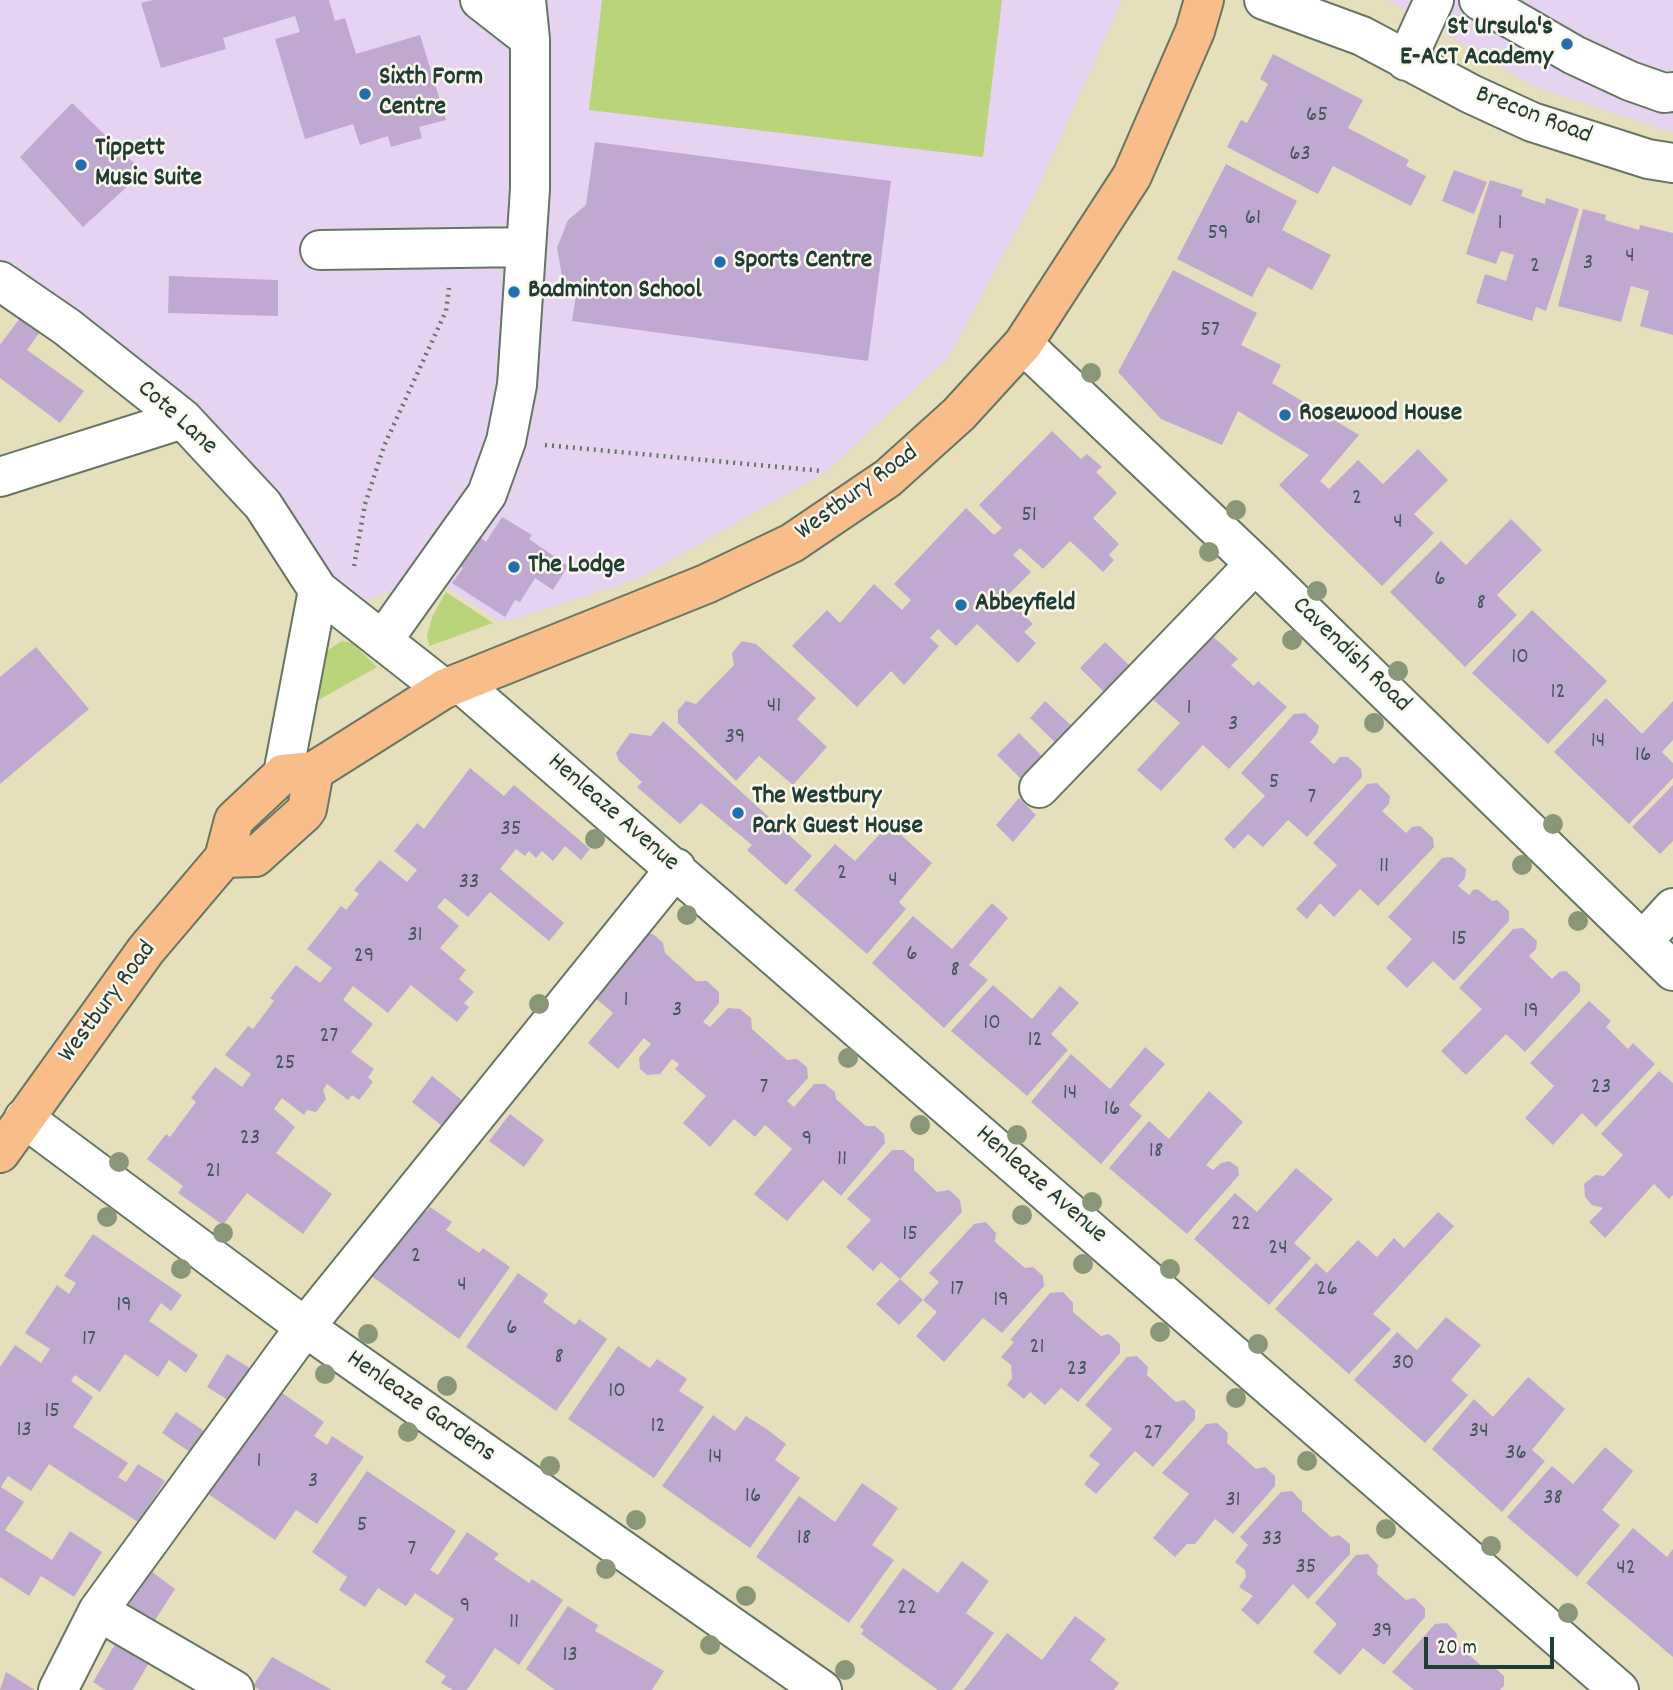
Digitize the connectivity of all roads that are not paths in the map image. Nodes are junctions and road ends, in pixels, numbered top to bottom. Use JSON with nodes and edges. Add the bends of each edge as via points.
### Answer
{"nodes":[{"id":1,"x":480,"y":0,"type":"edge"},
{"id":2,"x":526,"y":0,"type":"edge"},
{"id":3,"x":1204,"y":0,"type":"edge"},
{"id":4,"x":1264,"y":0,"type":"edge"},
{"id":5,"x":1316,"y":0,"type":"edge"},
{"id":6,"x":1434,"y":0,"type":"edge"},
{"id":7,"x":1479,"y":0,"type":"edge"},
{"id":8,"x":1362,"y":36,"type":"junction"},
{"id":9,"x":530,"y":39,"type":"junction"},
{"id":10,"x":1406,"y":61,"type":"junction"},
{"id":11,"x":1673,"y":92,"type":"edge"},
{"id":12,"x":1673,"y":163,"type":"edge"},
{"id":13,"x":526,"y":247,"type":"junction"},
{"id":14,"x":320,"y":250,"type":"dead end"},
{"id":15,"x":0,"y":281,"type":"edge"},
{"id":16,"x":1023,"y":344,"type":"junction"},
{"id":17,"x":183,"y":418,"type":"junction"},
{"id":18,"x":0,"y":477,"type":"edge"},
{"id":19,"x":1255,"y":564,"type":"junction"},
{"id":20,"x":318,"y":590,"type":"junction"},
{"id":21,"x":383,"y":640,"type":"junction"},
{"id":22,"x":452,"y":686,"type":"junction"},
{"id":23,"x":298,"y":773,"type":"junction"},
{"id":24,"x":1039,"y":788,"type":"dead end"},
{"id":25,"x":676,"y":869,"type":"junction"},
{"id":26,"x":1673,"y":908,"type":"edge"},
{"id":27,"x":1643,"y":941,"type":"junction"},
{"id":28,"x":1673,"y":971,"type":"edge"},
{"id":29,"x":24,"y":1118,"type":"junction"},
{"id":30,"x":0,"y":1153,"type":"edge"},
{"id":31,"x":305,"y":1327,"type":"junction"},
{"id":32,"x":98,"y":1611,"type":"junction"},
{"id":33,"x":58,"y":1690,"type":"edge"},
{"id":34,"x":234,"y":1690,"type":"edge"},
{"id":35,"x":822,"y":1690,"type":"edge"},
{"id":36,"x":1619,"y":1690,"type":"edge"}],
"edges":[{"from":1,"to":9,"type":"street"},
{"from":2,"to":9,"type":"street"},
{"from":3,"to":16,"type":"main road","name":"Westbury Road","via":[[1132,176]]},
{"from":4,"to":8,"type":"street","name":"Brecon Road"},
{"from":5,"to":8,"type":"street","name":"Brecon Road"},
{"from":6,"to":10,"type":"street"},
{"from":7,"to":11,"type":"street","via":[[1574,55],[1630,81]]},
{"from":8,"to":10,"type":"street","name":"Brecon Road"},
{"from":9,"to":13,"type":"street"},
{"from":10,"to":12,"type":"street","name":"Brecon Road","via":[[1532,122]]},
{"from":13,"to":14,"type":"street"},
{"from":13,"to":21,"type":"street","via":[[526,387],[487,494]]},
{"from":15,"to":17,"type":"street","name":"Cote Lane"},
{"from":16,"to":19,"type":"street","name":"Cavendish Road"},
{"from":16,"to":22,"type":"main road","name":"Westbury Road","via":[[959,414],[888,478],[792,543],[706,584]]},
{"from":17,"to":18,"type":"street"},
{"from":17,"to":20,"type":"street","name":"Cote Lane","via":[[263,505]]},
{"from":19,"to":24,"type":"street"},
{"from":19,"to":27,"type":"street","name":"Cavendish Road"},
{"from":20,"to":21,"type":"street","name":"Cote Lane"},
{"from":20,"to":23,"type":"street"},
{"from":21,"to":22,"type":"street","name":"Cote Lane"},
{"from":22,"to":23,"type":"main road","name":"Westbury Road"},
{"from":22,"to":25,"type":"street","name":"Henleaze Avenue","via":[[638,852]]},
{"from":23,"to":29,"type":"main road","name":"Westbury Road","via":[[307,809],[304,813],[255,857],[224,858],[146,950]]},
{"from":25,"to":31,"type":"street"},
{"from":25,"to":36,"type":"street","name":"Henleaze Avenue"},
{"from":26,"to":27,"type":"street"},
{"from":27,"to":28,"type":"street","name":"Cavendish Road"},
{"from":29,"to":30,"type":"main road","name":"Westbury Road"},
{"from":29,"to":31,"type":"street","name":"Henleaze Gardens"},
{"from":31,"to":32,"type":"street"},
{"from":31,"to":35,"type":"street","name":"Henleaze Gardens"},
{"from":32,"to":33,"type":"street"},
{"from":32,"to":34,"type":"street"}]}
